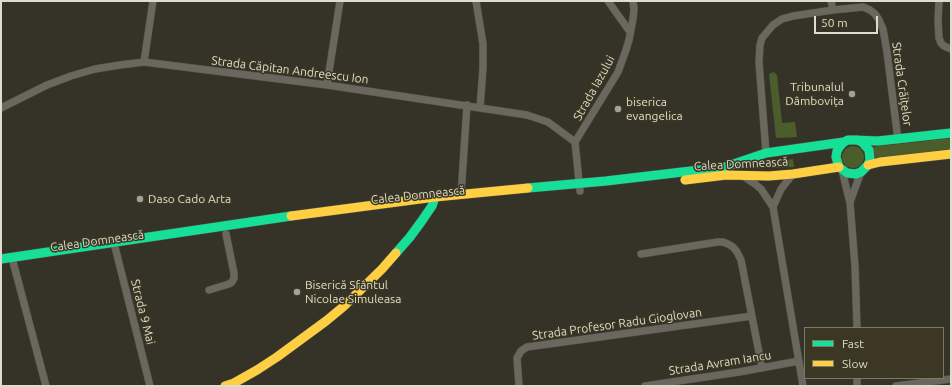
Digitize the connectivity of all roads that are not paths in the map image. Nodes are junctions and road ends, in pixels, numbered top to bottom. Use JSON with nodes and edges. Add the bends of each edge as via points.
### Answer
{"nodes":[{"id":1,"x":153,"y":1,"type":"edge"},
{"id":2,"x":340,"y":1,"type":"edge"},
{"id":3,"x":476,"y":1,"type":"edge"},
{"id":4,"x":608,"y":1,"type":"edge"},
{"id":5,"x":634,"y":1,"type":"edge"},
{"id":6,"x":831,"y":1,"type":"edge"},
{"id":7,"x":939,"y":1,"type":"edge"},
{"id":8,"x":833,"y":10,"type":"junction"},
{"id":9,"x":630,"y":32,"type":"junction"},
{"id":10,"x":951,"y":49,"type":"edge"},
{"id":11,"x":144,"y":62,"type":"junction"},
{"id":12,"x":327,"y":85,"type":"junction"},
{"id":13,"x":467,"y":105,"type":"junction"},
{"id":14,"x":1,"y":108,"type":"edge"},
{"id":15,"x":480,"y":108,"type":"junction"},
{"id":16,"x":951,"y":133,"type":"edge"},
{"id":17,"x":857,"y":140,"type":"junction"},
{"id":18,"x":898,"y":140,"type":"junction"},
{"id":19,"x":575,"y":142,"type":"junction"},
{"id":20,"x":844,"y":142,"type":"junction"},
{"id":21,"x":766,"y":153,"type":"junction"},
{"id":22,"x":951,"y":154,"type":"edge"},
{"id":23,"x":841,"y":169,"type":"junction"},
{"id":24,"x":864,"y":169,"type":"junction"},
{"id":25,"x":793,"y":174,"type":"junction"},
{"id":26,"x":742,"y":176,"type":"junction"},
{"id":27,"x":579,"y":187,"type":"junction"},
{"id":28,"x":461,"y":195,"type":"junction"},
{"id":29,"x":433,"y":201,"type":"junction"},
{"id":30,"x":850,"y":203,"type":"junction"},
{"id":31,"x":773,"y":207,"type":"junction"},
{"id":32,"x":226,"y":234,"type":"junction"},
{"id":33,"x":115,"y":247,"type":"junction"},
{"id":34,"x":641,"y":254,"type":"dead end"},
{"id":35,"x":1,"y":259,"type":"edge"},
{"id":36,"x":12,"y":261,"type":"junction"},
{"id":37,"x":1,"y":267,"type":"edge"},
{"id":38,"x":210,"y":290,"type":"dead end"},
{"id":39,"x":752,"y":316,"type":"junction"},
{"id":40,"x":856,"y":327,"type":"edge"},
{"id":41,"x":799,"y":361,"type":"junction"},
{"id":42,"x":762,"y":368,"type":"junction"},
{"id":43,"x":951,"y":379,"type":"edge"},
{"id":44,"x":46,"y":386,"type":"edge"},
{"id":45,"x":150,"y":386,"type":"edge"},
{"id":46,"x":225,"y":386,"type":"edge"},
{"id":47,"x":519,"y":386,"type":"edge"},
{"id":48,"x":645,"y":386,"type":"edge"},
{"id":49,"x":803,"y":386,"type":"edge"},
{"id":50,"x":896,"y":386,"type":"edge"}],
"edges":[{"from":1,"to":11,"type":"street"},
{"from":2,"to":12,"type":"street"},
{"from":3,"to":15,"type":"street","via":[[483,44]]},
{"from":4,"to":9,"type":"street"},
{"from":5,"to":9,"type":"street","name":"Strada Iazului"},
{"from":6,"to":8,"type":"street"},
{"from":7,"to":10,"type":"street","via":[[939,38],[944,46]]},
{"from":8,"to":18,"type":"street","name":"Strada Crăițelor","via":[[863,7],[875,14],[882,29],[887,52]]},
{"from":8,"to":21,"type":"street","name":"Strada Crăițelor","via":[[782,19],[762,38],[759,62]]},
{"from":9,"to":19,"type":"street","name":"Strada Iazului","via":[[618,72]]},
{"from":11,"to":12,"type":"street","name":"Strada Căpitan Andreescu Ion"},
{"from":11,"to":14,"type":"street","name":"Strada Căpitan Andreescu Ion","via":[[120,64],[71,76]]},
{"from":12,"to":13,"type":"street","name":"Strada Căpitan Andreescu Ion"},
{"from":13,"to":15,"type":"street","name":"Strada Căpitan Andreescu Ion"},
{"from":13,"to":28,"type":"street"},
{"from":15,"to":19,"type":"street","name":"Strada Căpitan Andreescu Ion","via":[[538,118],[548,122]]},
{"from":16,"to":18,"type":"main road"},
{"from":17,"to":18,"type":"main road"},
{"from":17,"to":20,"type":"main road"},
{"from":17,"to":24,"type":"main road","via":[[869,150],[870,160]]},
{"from":19,"to":27,"type":"street"},
{"from":20,"to":21,"type":"main road","name":"Calea Domnească"},
{"from":20,"to":23,"type":"main road","via":[[836,157]]},
{"from":21,"to":27,"type":"main road","name":"Calea Domnească","via":[[725,167]]},
{"from":22,"to":24,"type":"main road","via":[[880,162]]},
{"from":23,"to":24,"type":"main road","via":[[851,174]]},
{"from":23,"to":25,"type":"main road","name":"Calea Domnească"},
{"from":23,"to":30,"type":"street"},
{"from":24,"to":30,"type":"street"},
{"from":25,"to":26,"type":"main road","name":"Calea Domnească"},
{"from":25,"to":31,"type":"street"},
{"from":26,"to":27,"type":"main road","name":"Calea Domnească","via":[[726,175]]},
{"from":26,"to":31,"type":"street","via":[[761,189]]},
{"from":27,"to":28,"type":"main road","name":"Calea Domnească"},
{"from":27,"to":29,"type":"main road","name":"Calea Domnească"},
{"from":28,"to":29,"type":"main road","name":"Calea Domnească"},
{"from":29,"to":32,"type":"main road","name":"Calea Domnească"},
{"from":29,"to":33,"type":"main road","name":"Calea Domnească","via":[[323,212]]},
{"from":29,"to":46,"type":"main road","via":[[410,237],[343,307],[270,362]]},
{"from":30,"to":40,"type":"street"},
{"from":31,"to":41,"type":"street"},
{"from":32,"to":33,"type":"main road","name":"Calea Domnească"},
{"from":32,"to":38,"type":"street","via":[[234,278],[229,284]]},
{"from":33,"to":36,"type":"main road","name":"Calea Domnească"},
{"from":33,"to":45,"type":"street","name":"Strada 9 Mai"},
{"from":34,"to":39,"type":"street","via":[[718,242],[728,244],[741,260]]},
{"from":35,"to":36,"type":"main road","name":"Calea Domnească"},
{"from":36,"to":37,"type":"main road","name":"Calea Domnească"},
{"from":36,"to":44,"type":"street"},
{"from":39,"to":42,"type":"street"},
{"from":39,"to":47,"type":"street","name":"Strada Profesor Radu Gioglovan","via":[[527,347],[517,358]]},
{"from":41,"to":42,"type":"street","name":"Strada Avram Iancu"},
{"from":41,"to":49,"type":"street"},
{"from":42,"to":48,"type":"street","name":"Strada Avram Iancu"},
{"from":43,"to":50,"type":"street"}]}
